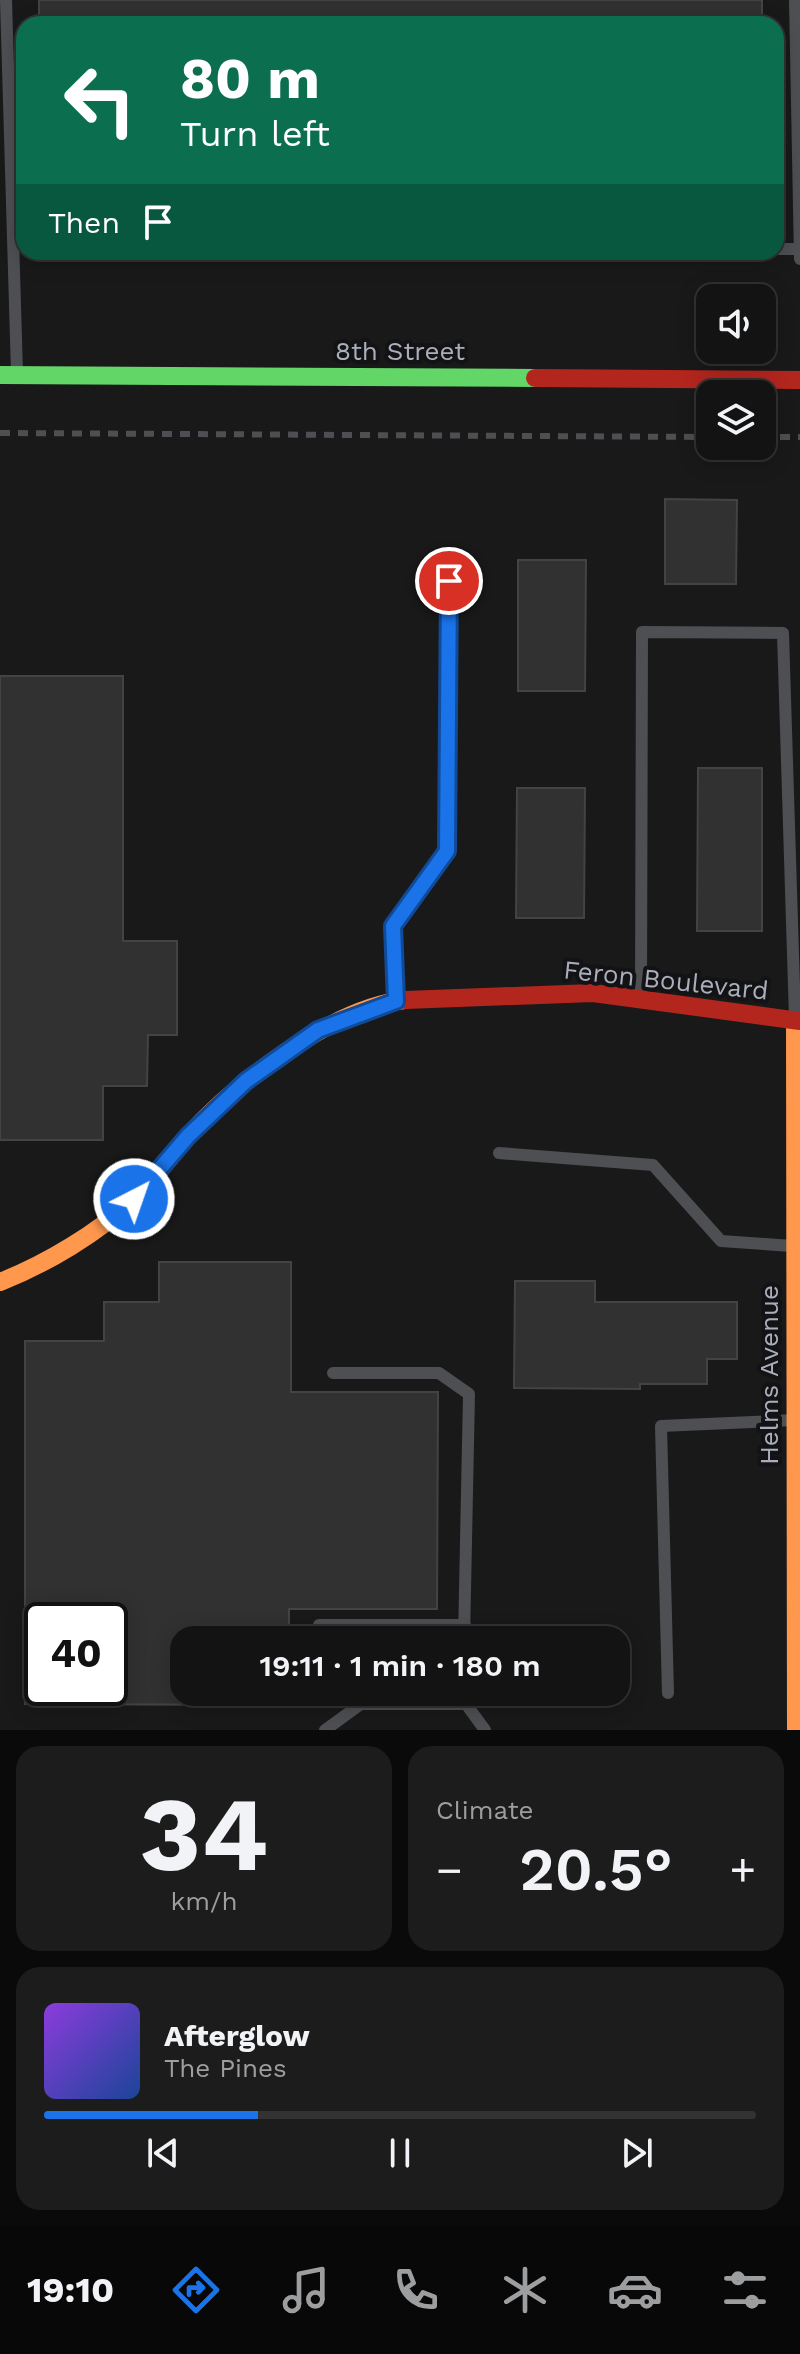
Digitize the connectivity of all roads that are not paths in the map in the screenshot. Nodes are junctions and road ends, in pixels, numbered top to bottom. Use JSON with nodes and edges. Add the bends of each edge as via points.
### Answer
{"nodes":[{"id":1,"x":6,"y":0,"type":"edge"},
{"id":2,"x":795,"y":0,"type":"edge"},
{"id":3,"x":16,"y":210,"type":"edge"},
{"id":4,"x":800,"y":249,"type":"edge"},
{"id":5,"x":800,"y":259,"type":"edge"},
{"id":6,"x":17,"y":260,"type":"edge"},
{"id":7,"x":8,"y":375,"type":"edge"},
{"id":8,"x":800,"y":380,"type":"edge"},
{"id":9,"x":449,"y":581,"type":"dead end"},
{"id":10,"x":641,"y":998,"type":"junction"},
{"id":11,"x":396,"y":1001,"type":"junction"},
{"id":12,"x":798,"y":1021,"type":"edge"},
{"id":13,"x":499,"y":1153,"type":"dead end"},
{"id":14,"x":795,"y":1246,"type":"junction"},
{"id":15,"x":0,"y":1282,"type":"edge"},
{"id":16,"x":333,"y":1373,"type":"dead end"},
{"id":17,"x":797,"y":1411,"type":"edge"},
{"id":18,"x":319,"y":1625,"type":"dead end"},
{"id":19,"x":465,"y":1625,"type":"joint"},
{"id":20,"x":668,"y":1693,"type":"dead end"},
{"id":21,"x":358,"y":1706,"type":"edge"},
{"id":22,"x":471,"y":1706,"type":"edge"},
{"id":23,"x":346,"y":1715,"type":"junction"},
{"id":24,"x":325,"y":1730,"type":"edge"},
{"id":25,"x":346,"y":1730,"type":"edge"},
{"id":26,"x":485,"y":1730,"type":"edge"},
{"id":27,"x":796,"y":1730,"type":"edge"}],
"edges":[{"from":1,"to":3,"type":"lane"},
{"from":2,"to":4,"type":"lane"},
{"from":4,"to":5,"type":"lane"},
{"from":6,"to":7,"type":"lane"},
{"from":7,"to":8,"type":"street","name":"8th Street"},
{"from":9,"to":11,"type":"lane","via":[[447,851],[393,926]]},
{"from":10,"to":11,"type":"street","name":"Feron Boulevard","via":[[593,993]]},
{"from":10,"to":12,"type":"street","name":"Feron Boulevard"},
{"from":10,"to":12,"type":"lane","via":[[642,632],[783,633]]},
{"from":11,"to":15,"type":"street","name":"Feron Boulevard","via":[[318,1030],[246,1081],[188,1136],[134,1199],[41,1266]]},
{"from":12,"to":14,"type":"street","name":"Helms Avenue"},
{"from":13,"to":14,"type":"lane","via":[[653,1165],[721,1241]]},
{"from":14,"to":17,"type":"street","name":"Helms Avenue"},
{"from":16,"to":19,"type":"lane","via":[[439,1373],[469,1394]]},
{"from":17,"to":20,"type":"lane","via":[[661,1426]]},
{"from":17,"to":27,"type":"street","name":"Helms Avenue"},
{"from":18,"to":19,"type":"lane"},
{"from":21,"to":23,"type":"lane"},
{"from":22,"to":26,"type":"lane"},
{"from":23,"to":24,"type":"lane"},
{"from":23,"to":25,"type":"lane"}]}
